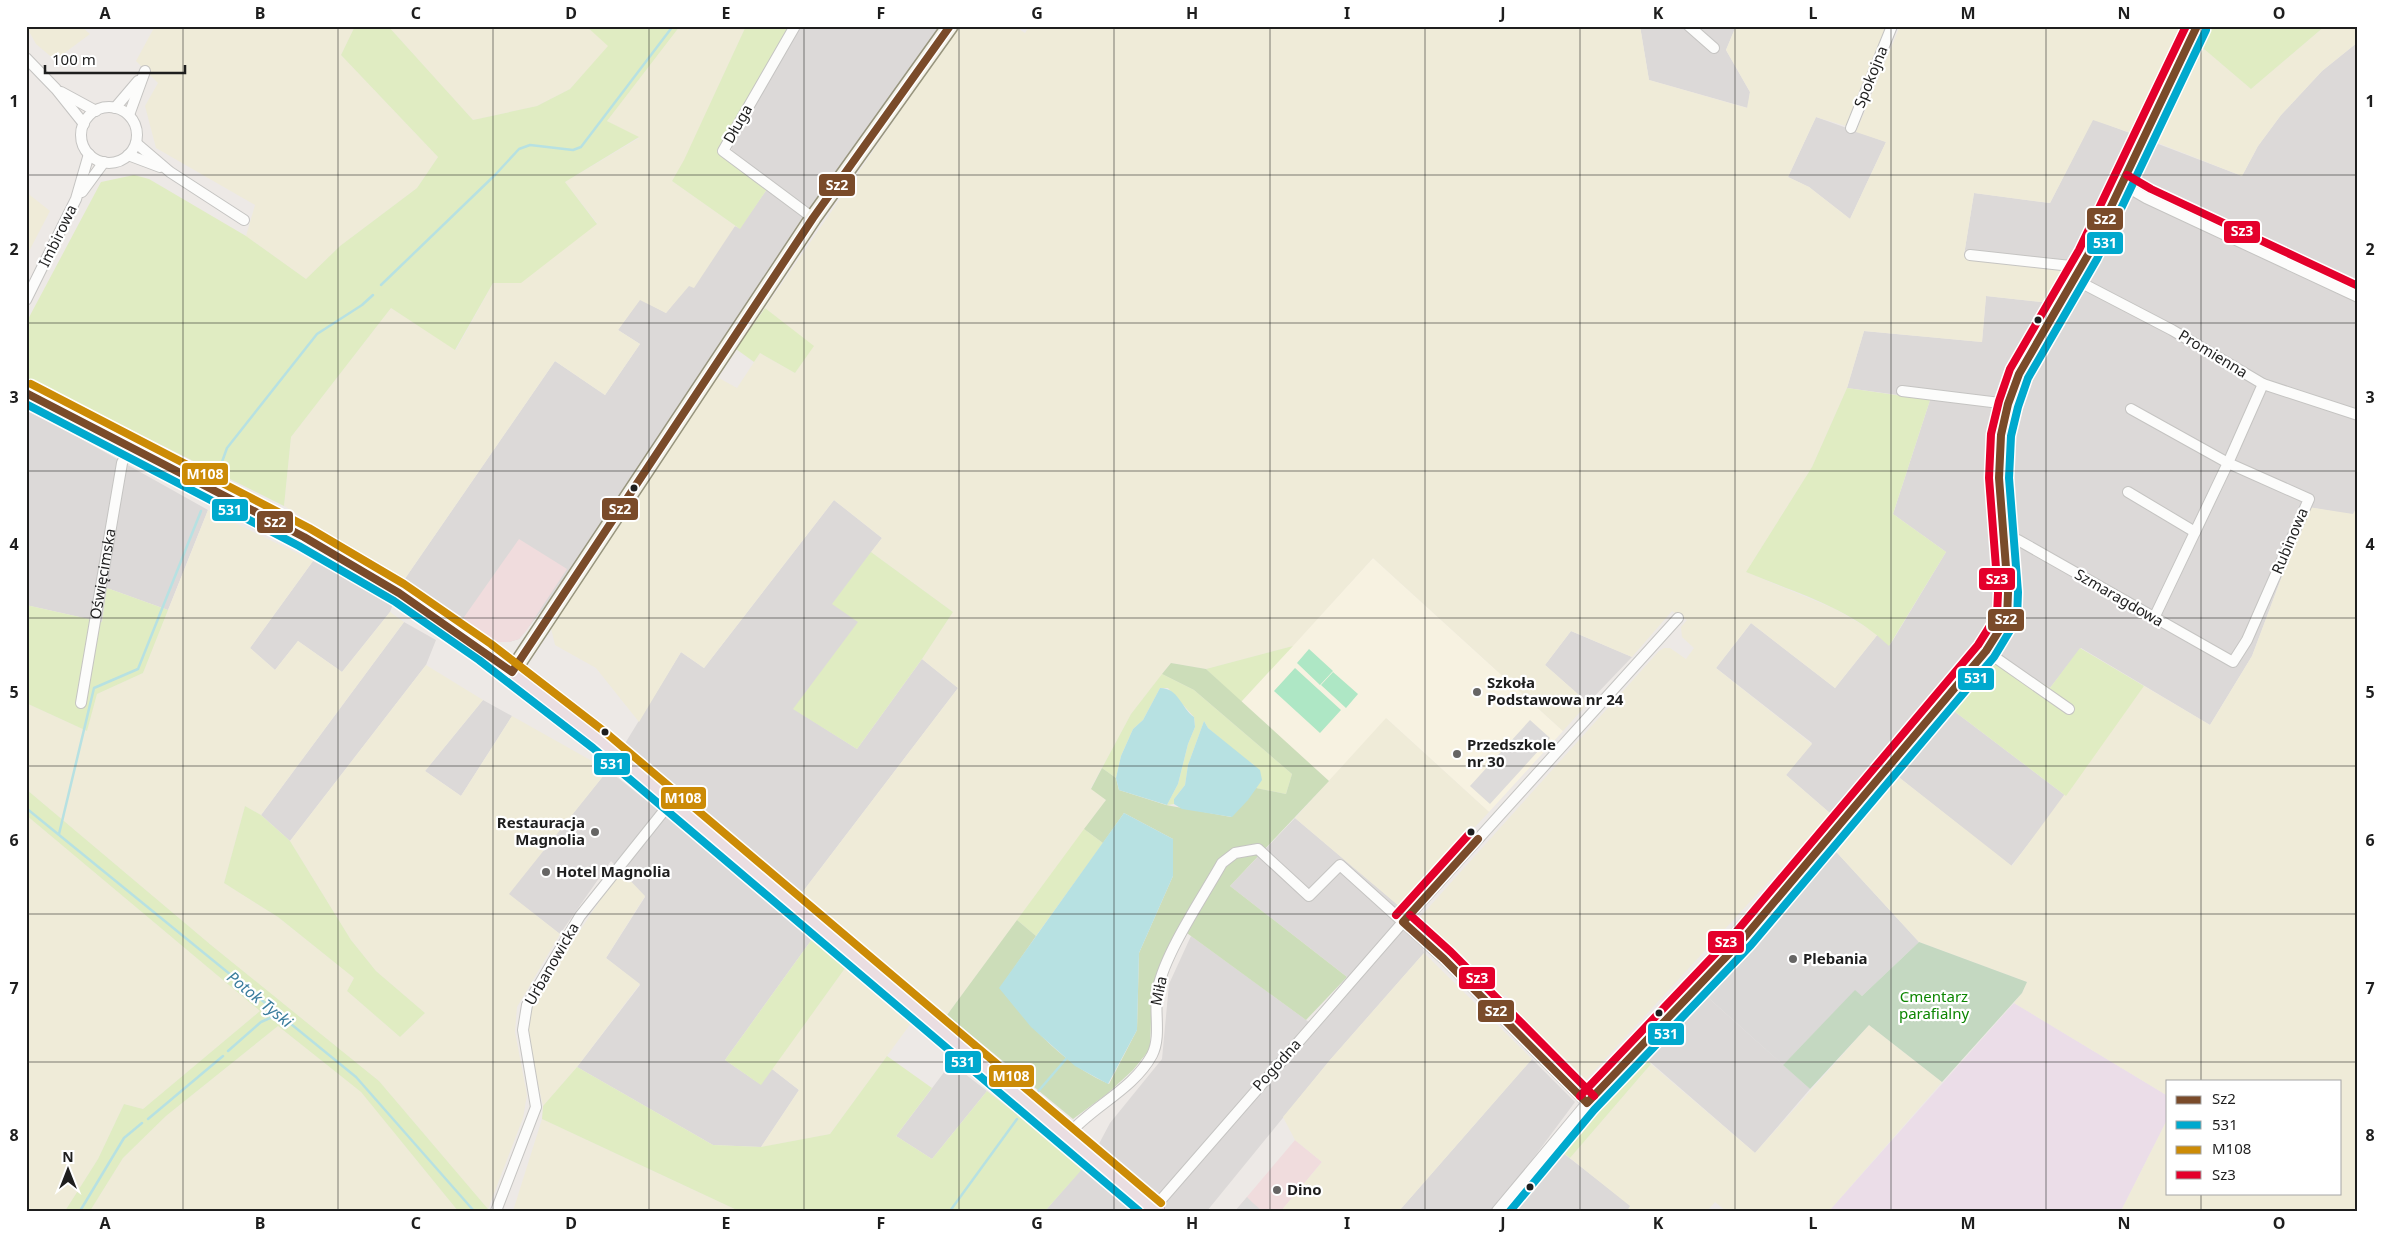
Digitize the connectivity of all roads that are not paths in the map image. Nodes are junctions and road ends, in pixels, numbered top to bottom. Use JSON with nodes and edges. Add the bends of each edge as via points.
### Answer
{"nodes":[{"id":1,"x":795,"y":26,"type":"edge"},
{"id":2,"x":950,"y":26,"type":"edge"},
{"id":3,"x":1689,"y":26,"type":"edge"},
{"id":4,"x":1892,"y":26,"type":"edge"},
{"id":5,"x":2197,"y":26,"type":"edge"},
{"id":6,"x":1714,"y":48,"type":"dead end"},
{"id":7,"x":26,"y":58,"type":"edge"},
{"id":8,"x":56,"y":89,"type":"junction"},
{"id":9,"x":115,"y":108,"type":"junction"},
{"id":10,"x":96,"y":110,"type":"junction"},
{"id":11,"x":129,"y":115,"type":"junction"},
{"id":12,"x":84,"y":124,"type":"junction"},
{"id":13,"x":1851,"y":128,"type":"dead end"},
{"id":14,"x":136,"y":143,"type":"junction"},
{"id":15,"x":90,"y":154,"type":"junction"},
{"id":16,"x":128,"y":154,"type":"junction"},
{"id":17,"x":104,"y":162,"type":"junction"},
{"id":18,"x":170,"y":172,"type":"junction"},
{"id":19,"x":2122,"y":184,"type":"junction"},
{"id":20,"x":76,"y":199,"type":"junction"},
{"id":21,"x":813,"y":218,"type":"junction"},
{"id":22,"x":244,"y":220,"type":"dead end"},
{"id":23,"x":1970,"y":255,"type":"dead end"},
{"id":24,"x":2080,"y":267,"type":"junction"},
{"id":25,"x":2074,"y":279,"type":"junction"},
{"id":26,"x":30,"y":281,"type":"edge"},
{"id":27,"x":2358,"y":297,"type":"edge"},
{"id":28,"x":26,"y":300,"type":"edge"},
{"id":29,"x":2263,"y":384,"type":"junction"},
{"id":30,"x":1902,"y":391,"type":"dead end"},
{"id":31,"x":26,"y":393,"type":"edge"},
{"id":32,"x":2008,"y":404,"type":"junction"},
{"id":33,"x":2131,"y":409,"type":"dead end"},
{"id":34,"x":2358,"y":415,"type":"edge"},
{"id":35,"x":130,"y":447,"type":"junction"},
{"id":36,"x":2228,"y":463,"type":"junction"},
{"id":37,"x":2128,"y":492,"type":"dead end"},
{"id":38,"x":2195,"y":532,"type":"junction"},
{"id":39,"x":2004,"y":539,"type":"junction"},
{"id":40,"x":1678,"y":618,"type":"dead end"},
{"id":41,"x":2154,"y":618,"type":"junction"},
{"id":42,"x":1986,"y":651,"type":"junction"},
{"id":43,"x":2233,"y":662,"type":"joint"},
{"id":44,"x":512,"y":672,"type":"junction"},
{"id":45,"x":81,"y":703,"type":"dead end"},
{"id":46,"x":2069,"y":709,"type":"dead end"},
{"id":47,"x":671,"y":802,"type":"junction"},
{"id":48,"x":1403,"y":922,"type":"junction"},
{"id":49,"x":1587,"y":1103,"type":"junction"},
{"id":50,"x":1067,"y":1136,"type":"junction"},
{"id":51,"x":1154,"y":1210,"type":"edge"},
{"id":52,"x":496,"y":1211,"type":"edge"},
{"id":53,"x":1497,"y":1211,"type":"edge"}],
"edges":[{"from":1,"to":21,"type":"street","name":"Długa","via":[[723,151]]},
{"from":2,"to":21,"type":"street"},
{"from":3,"to":6,"type":"street"},
{"from":4,"to":13,"type":"street","name":"Spokojna"},
{"from":5,"to":19,"type":"street"},
{"from":7,"to":8,"type":"street"},
{"from":8,"to":10,"type":"street"},
{"from":8,"to":12,"type":"street"},
{"from":9,"to":10,"type":"street"},
{"from":9,"to":11,"type":"street"},
{"from":9,"to":11,"type":"street","via":[[144,73]]},
{"from":10,"to":12,"type":"street"},
{"from":11,"to":14,"type":"street","via":[[137,131]]},
{"from":12,"to":15,"type":"street","via":[[82,141]]},
{"from":14,"to":16,"type":"street"},
{"from":14,"to":18,"type":"street"},
{"from":15,"to":17,"type":"street"},
{"from":15,"to":20,"type":"street","name":"Imbirowa"},
{"from":16,"to":17,"type":"street","via":[[120,160]]},
{"from":16,"to":18,"type":"street"},
{"from":17,"to":20,"type":"street","name":"Imbirowa"},
{"from":18,"to":22,"type":"street"},
{"from":19,"to":24,"type":"street"},
{"from":19,"to":27,"type":"street"},
{"from":20,"to":26,"type":"street","name":"Imbirowa"},
{"from":21,"to":44,"type":"street"},
{"from":23,"to":24,"type":"street"},
{"from":24,"to":25,"type":"street"},
{"from":25,"to":29,"type":"street","name":"Promienna","via":[[2172,330]]},
{"from":25,"to":32,"type":"street","via":[[2019,374]]},
{"from":26,"to":28,"type":"street","name":"Imbirowa"},
{"from":29,"to":34,"type":"street","name":"Promienna"},
{"from":29,"to":36,"type":"street"},
{"from":30,"to":32,"type":"street"},
{"from":31,"to":35,"type":"highway"},
{"from":32,"to":39,"type":"street","via":[[2001,435],[2000,463]]},
{"from":33,"to":36,"type":"street","name":"Rubinowa"},
{"from":35,"to":44,"type":"highway","via":[[344,560],[400,593]]},
{"from":35,"to":45,"type":"street","name":"Oświęcimska","via":[[122,463]]},
{"from":36,"to":38,"type":"street"},
{"from":36,"to":43,"type":"street","name":"Rubinowa","via":[[2309,499],[2247,640]]},
{"from":37,"to":38,"type":"street"},
{"from":38,"to":41,"type":"street"},
{"from":39,"to":41,"type":"street","name":"Szmaragdowa","via":[[2018,540]]},
{"from":39,"to":42,"type":"street","via":[[2007,618]]},
{"from":40,"to":48,"type":"street","name":"Pogodna"},
{"from":41,"to":43,"type":"street","name":"Szmaragdowa"},
{"from":42,"to":46,"type":"street"},
{"from":42,"to":49,"type":"street","via":[[1744,939]]},
{"from":44,"to":47,"type":"highway"},
{"from":47,"to":50,"type":"highway"},
{"from":47,"to":52,"type":"street","name":"Urbanowicka","via":[[580,916],[526,1005],[523,1030],[536,1106]]},
{"from":48,"to":49,"type":"street"},
{"from":48,"to":50,"type":"street","name":"Miła","via":[[1340,865],[1309,896],[1258,849],[1235,853],[1222,863],[1167,961],[1158,987],[1156,1038],[1150,1058],[1135,1076],[1084,1117]]},
{"from":48,"to":51,"type":"street","name":"Pogodna"},
{"from":49,"to":53,"type":"street"},
{"from":50,"to":51,"type":"highway"}]}
